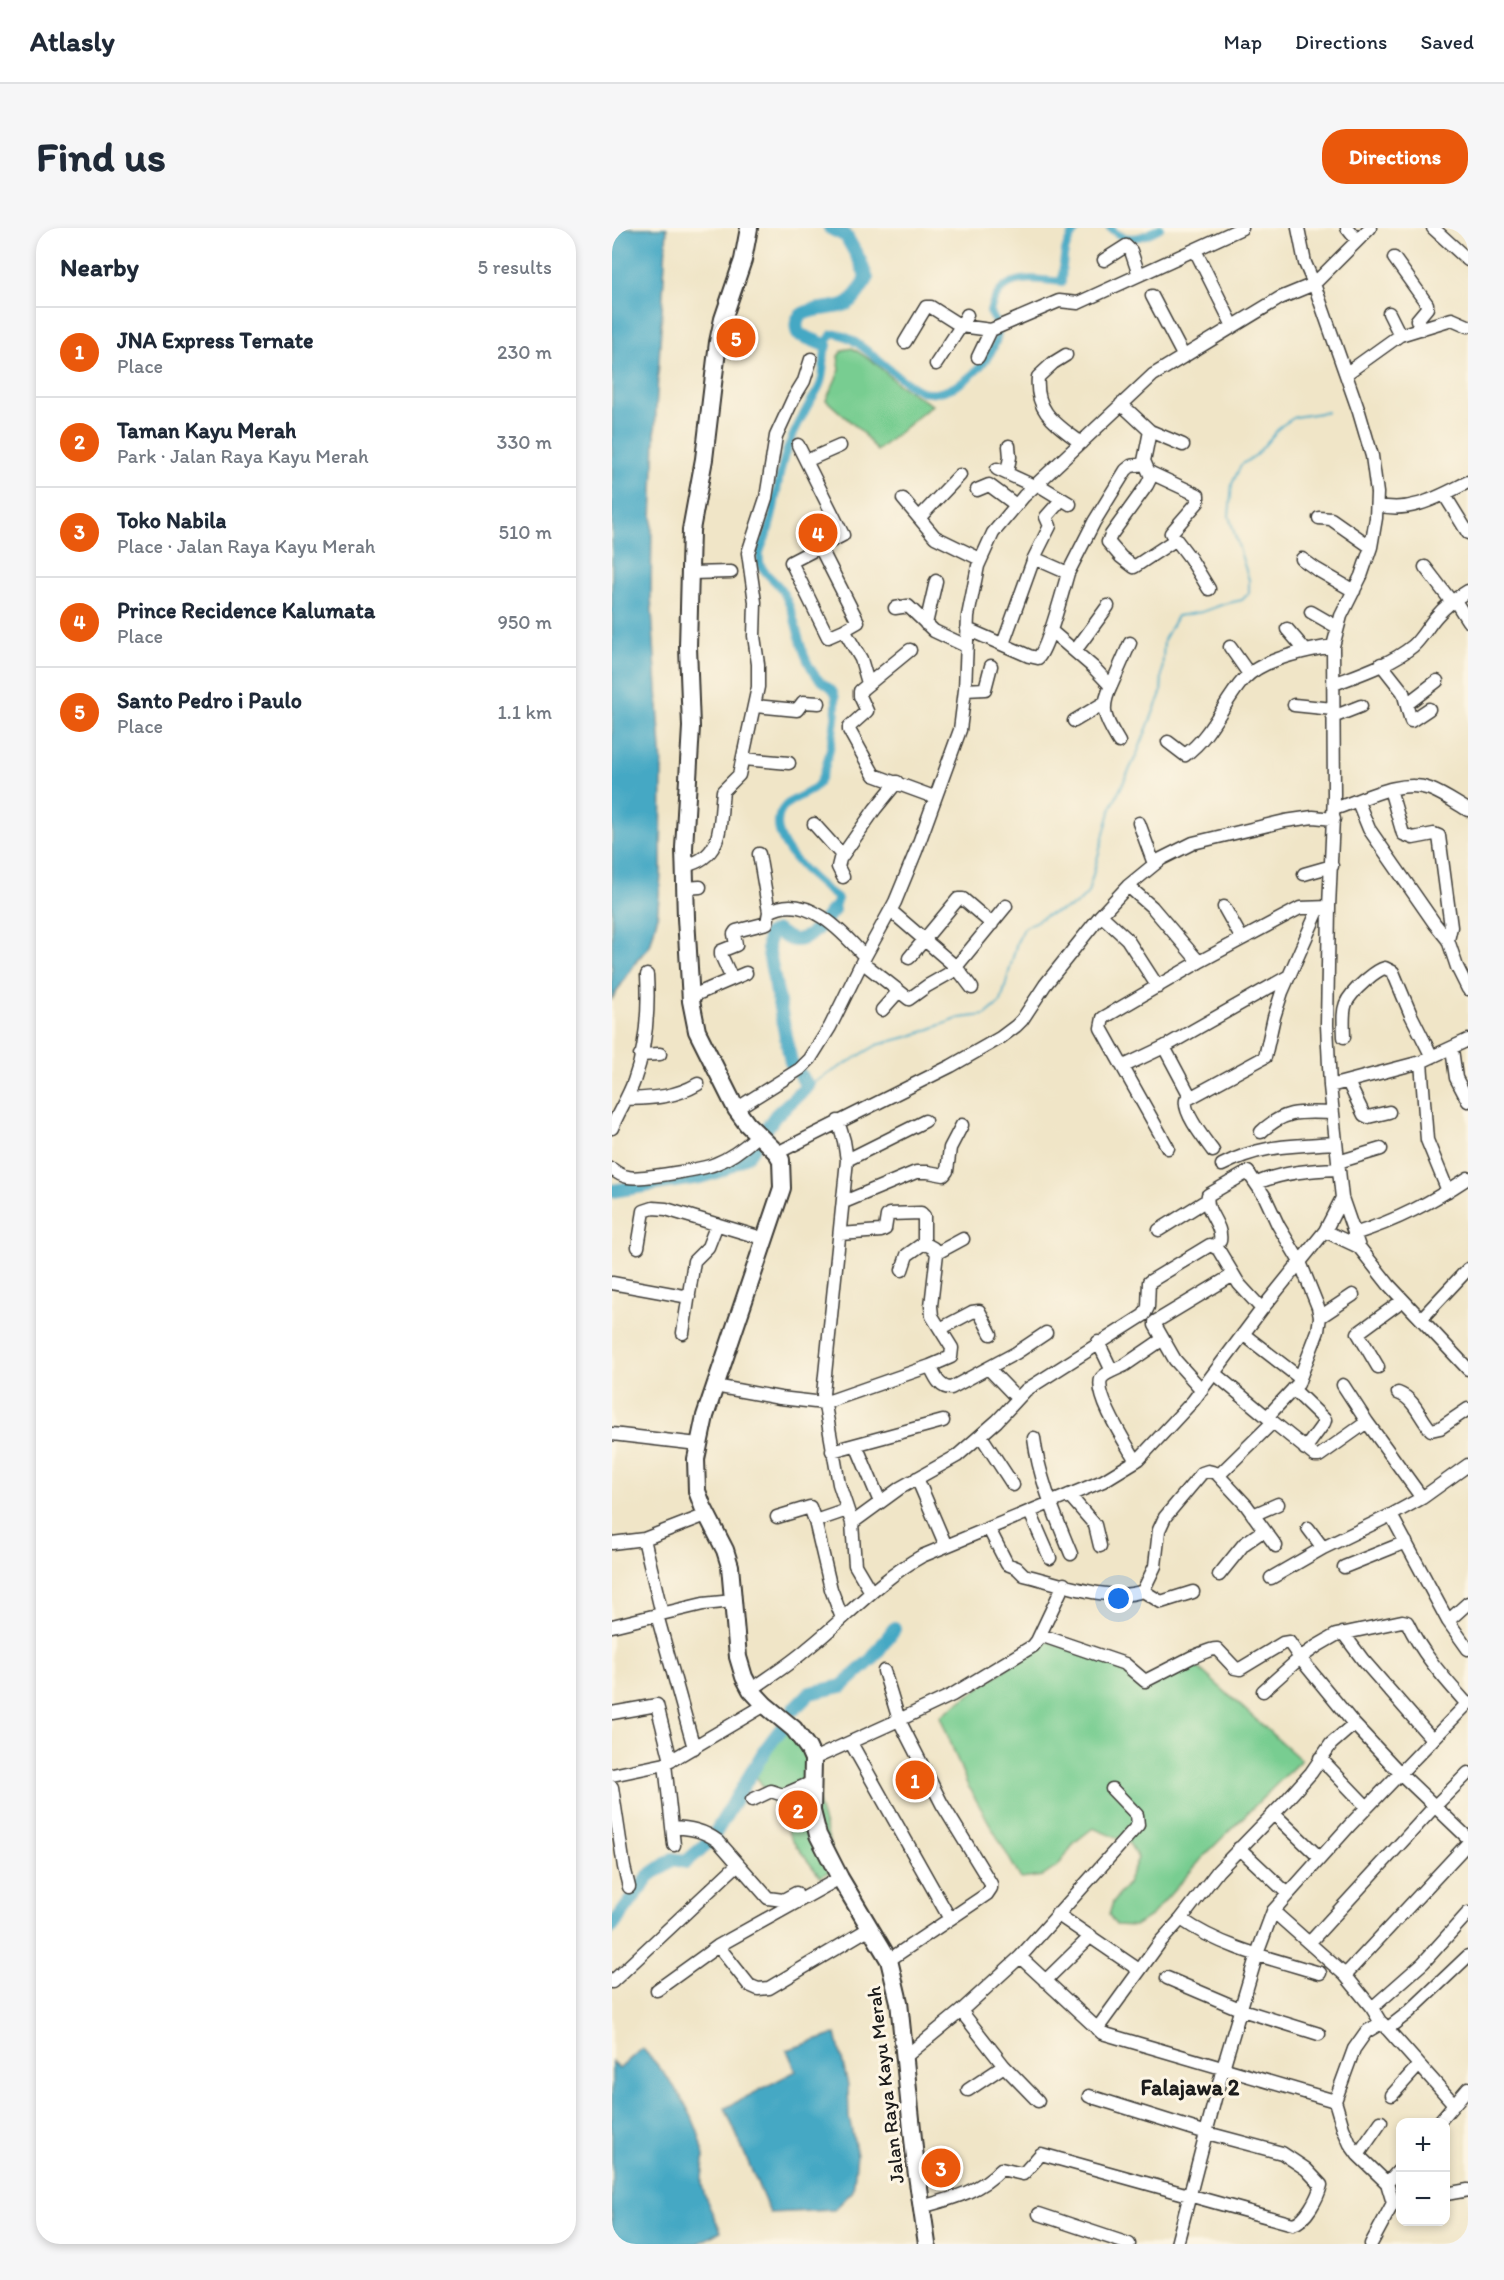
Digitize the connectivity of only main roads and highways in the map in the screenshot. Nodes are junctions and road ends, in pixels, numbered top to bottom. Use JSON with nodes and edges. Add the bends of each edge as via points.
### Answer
{"nodes":[{"id":1,"x":749,"y":228,"type":"edge"},
{"id":2,"x":927,"y":2244,"type":"edge"}],
"edges":[{"from":1,"to":2,"type":"highway","name":"Jalan Raya Kayu Merah","via":[[718,342],[691,530],[691,727],[684,866],[693,887],[690,997],[697,1031],[736,1109],[781,1160],[782,1188],[698,1444],[697,1491],[728,1558],[738,1657],[744,1677],[751,1690],[794,1729],[813,1760],[812,1811],[818,1834],[889,1960],[899,2002]]}]}
